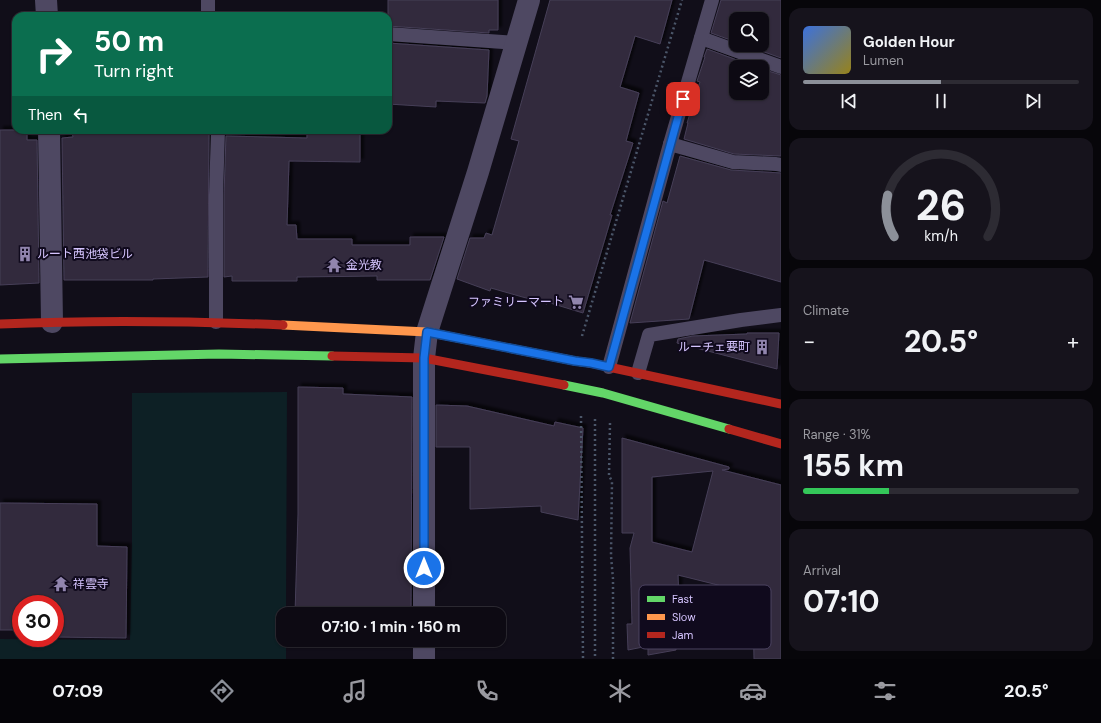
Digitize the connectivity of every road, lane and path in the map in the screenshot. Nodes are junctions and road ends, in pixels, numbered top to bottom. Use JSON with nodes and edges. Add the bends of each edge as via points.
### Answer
{"nodes":[{"id":1,"x":46,"y":0,"type":"edge"},
{"id":2,"x":208,"y":0,"type":"edge"},
{"id":3,"x":529,"y":0,"type":"edge"},
{"id":4,"x":682,"y":0,"type":"edge"},
{"id":5,"x":712,"y":0,"type":"edge"},
{"id":6,"x":47,"y":12,"type":"edge"},
{"id":7,"x":208,"y":12,"type":"edge"},
{"id":8,"x":392,"y":34,"type":"edge"},
{"id":9,"x":701,"y":38,"type":"junction"},
{"id":10,"x":516,"y":43,"type":"junction"},
{"id":11,"x":781,"y":67,"type":"edge"},
{"id":12,"x":49,"y":134,"type":"edge"},
{"id":13,"x":218,"y":134,"type":"edge"},
{"id":14,"x":670,"y":144,"type":"junction"},
{"id":15,"x":781,"y":165,"type":"edge"},
{"id":16,"x":781,"y":315,"type":"edge"},
{"id":17,"x":52,"y":322,"type":"junction"},
{"id":18,"x":216,"y":322,"type":"junction"},
{"id":19,"x":0,"y":324,"type":"edge"},
{"id":20,"x":427,"y":332,"type":"junction"},
{"id":21,"x":424,"y":358,"type":"junction"},
{"id":22,"x":0,"y":359,"type":"edge"},
{"id":23,"x":575,"y":361,"type":"junction"},
{"id":24,"x":609,"y":367,"type":"junction"},
{"id":25,"x":638,"y":373,"type":"junction"},
{"id":26,"x":781,"y":404,"type":"edge"},
{"id":27,"x":581,"y":415,"type":"dead end"},
{"id":28,"x":595,"y":419,"type":"dead end"},
{"id":29,"x":610,"y":422,"type":"dead end"},
{"id":30,"x":781,"y":444,"type":"edge"},
{"id":31,"x":424,"y":607,"type":"edge"},
{"id":32,"x":424,"y":647,"type":"edge"},
{"id":33,"x":424,"y":659,"type":"edge"},
{"id":34,"x":583,"y":659,"type":"edge"},
{"id":35,"x":595,"y":659,"type":"edge"},
{"id":36,"x":613,"y":659,"type":"edge"}],
"edges":[{"from":1,"to":6,"type":"street"},
{"from":2,"to":7,"type":"lane"},
{"from":3,"to":10,"type":"street"},
{"from":4,"to":23,"type":"path"},
{"from":5,"to":9,"type":"lane"},
{"from":8,"to":10,"type":"lane"},
{"from":9,"to":11,"type":"lane"},
{"from":9,"to":14,"type":"lane"},
{"from":10,"to":20,"type":"street"},
{"from":12,"to":17,"type":"street"},
{"from":13,"to":18,"type":"lane"},
{"from":14,"to":15,"type":"lane","via":[[733,162]]},
{"from":14,"to":24,"type":"lane"},
{"from":16,"to":25,"type":"lane","via":[[649,335]]},
{"from":17,"to":18,"type":"street"},
{"from":17,"to":19,"type":"street"},
{"from":18,"to":20,"type":"street"},
{"from":20,"to":21,"type":"street"},
{"from":20,"to":23,"type":"street"},
{"from":21,"to":22,"type":"street","via":[[219,354]]},
{"from":21,"to":30,"type":"street","via":[[604,393]]},
{"from":21,"to":31,"type":"street"},
{"from":23,"to":24,"type":"street"},
{"from":24,"to":25,"type":"street"},
{"from":25,"to":26,"type":"street"},
{"from":27,"to":34,"type":"path"},
{"from":28,"to":35,"type":"path"},
{"from":29,"to":36,"type":"path"},
{"from":32,"to":33,"type":"street"}]}
